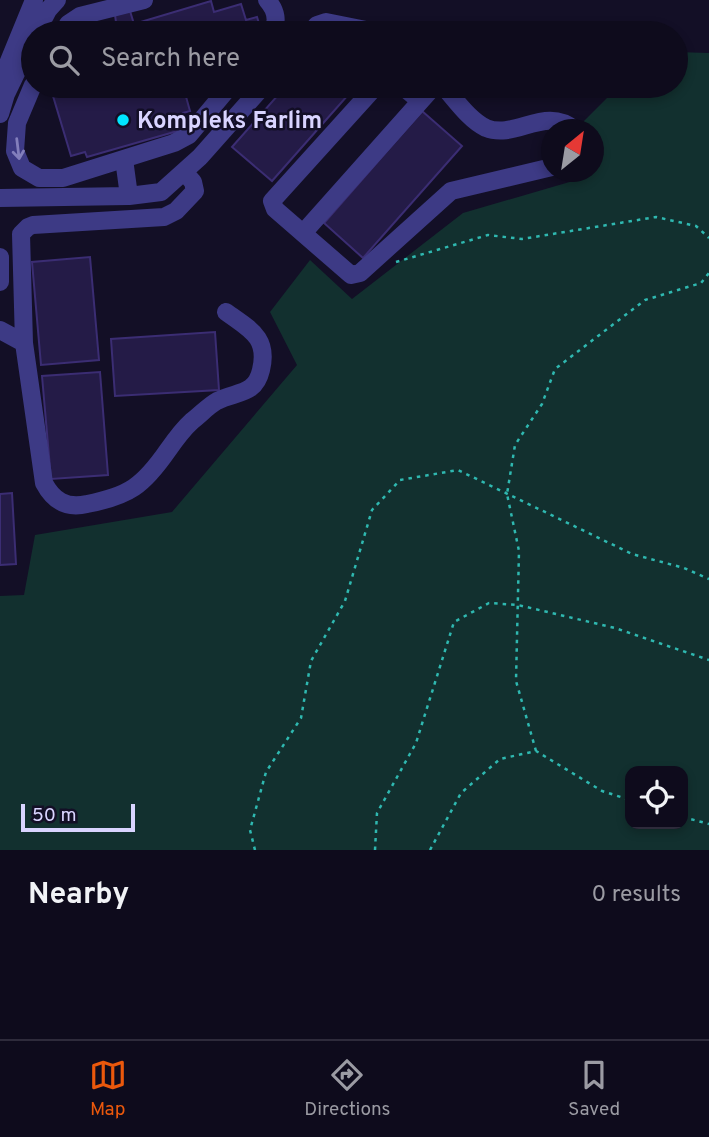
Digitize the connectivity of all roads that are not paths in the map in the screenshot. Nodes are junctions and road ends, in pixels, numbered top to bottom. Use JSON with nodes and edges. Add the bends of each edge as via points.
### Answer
{"nodes":[{"id":1,"x":34,"y":0,"type":"edge"},
{"id":2,"x":57,"y":0,"type":"edge"},
{"id":3,"x":144,"y":0,"type":"edge"},
{"id":4,"x":267,"y":0,"type":"edge"},
{"id":5,"x":117,"y":3,"type":"edge"},
{"id":6,"x":25,"y":21,"type":"edge"},
{"id":7,"x":42,"y":21,"type":"edge"},
{"id":8,"x":72,"y":21,"type":"edge"},
{"id":9,"x":276,"y":21,"type":"edge"},
{"id":10,"x":21,"y":31,"type":"edge"},
{"id":11,"x":21,"y":63,"type":"edge"},
{"id":12,"x":0,"y":82,"type":"edge"},
{"id":13,"x":28,"y":98,"type":"edge"},
{"id":14,"x":220,"y":98,"type":"edge"},
{"id":15,"x":252,"y":98,"type":"edge"},
{"id":16,"x":365,"y":98,"type":"edge"},
{"id":17,"x":417,"y":98,"type":"edge"},
{"id":18,"x":454,"y":98,"type":"edge"},
{"id":19,"x":419,"y":100,"type":"joint"},
{"id":20,"x":0,"y":114,"type":"edge"},
{"id":21,"x":541,"y":122,"type":"edge"},
{"id":22,"x":124,"y":159,"type":"junction"},
{"id":23,"x":541,"y":169,"type":"edge"},
{"id":24,"x":185,"y":173,"type":"junction"},
{"id":25,"x":129,"y":196,"type":"junction"},
{"id":26,"x":0,"y":198,"type":"edge"},
{"id":27,"x":304,"y":232,"type":"junction"},
{"id":28,"x":0,"y":257,"type":"edge"},
{"id":29,"x":0,"y":282,"type":"edge"},
{"id":30,"x":226,"y":312,"type":"dead end"},
{"id":31,"x":0,"y":330,"type":"edge"},
{"id":32,"x":24,"y":343,"type":"junction"}],
"edges":[{"from":1,"to":6,"type":"street"},
{"from":2,"to":7,"type":"street"},
{"from":3,"to":5,"type":"street"},
{"from":4,"to":9,"type":"street"},
{"from":5,"to":8,"type":"street"},
{"from":10,"to":12,"type":"street"},
{"from":11,"to":20,"type":"street"},
{"from":13,"to":22,"type":"street","one_way":true,"via":[[17,123],[15,151],[22,169],[38,178],[62,178]]},
{"from":14,"to":22,"type":"street","via":[[189,135]]},
{"from":15,"to":24,"type":"street"},
{"from":16,"to":27,"type":"street","via":[[272,201],[275,209]]},
{"from":17,"to":19,"type":"street"},
{"from":18,"to":21,"type":"street","via":[[475,121],[494,130]]},
{"from":19,"to":27,"type":"street"},
{"from":22,"to":25,"type":"street"},
{"from":23,"to":27,"type":"street","via":[[451,191],[356,275],[348,273]]},
{"from":24,"to":25,"type":"street","via":[[161,192]]},
{"from":24,"to":32,"type":"street","via":[[195,191],[164,218],[33,225],[23,230]]},
{"from":25,"to":26,"type":"street"},
{"from":28,"to":29,"type":"street"},
{"from":30,"to":32,"type":"street","via":[[262,343],[262,368],[254,386],[217,401],[185,427],[153,471],[135,487],[117,498],[82,505],[64,505],[51,496],[44,482]]},
{"from":31,"to":32,"type":"street"}]}
